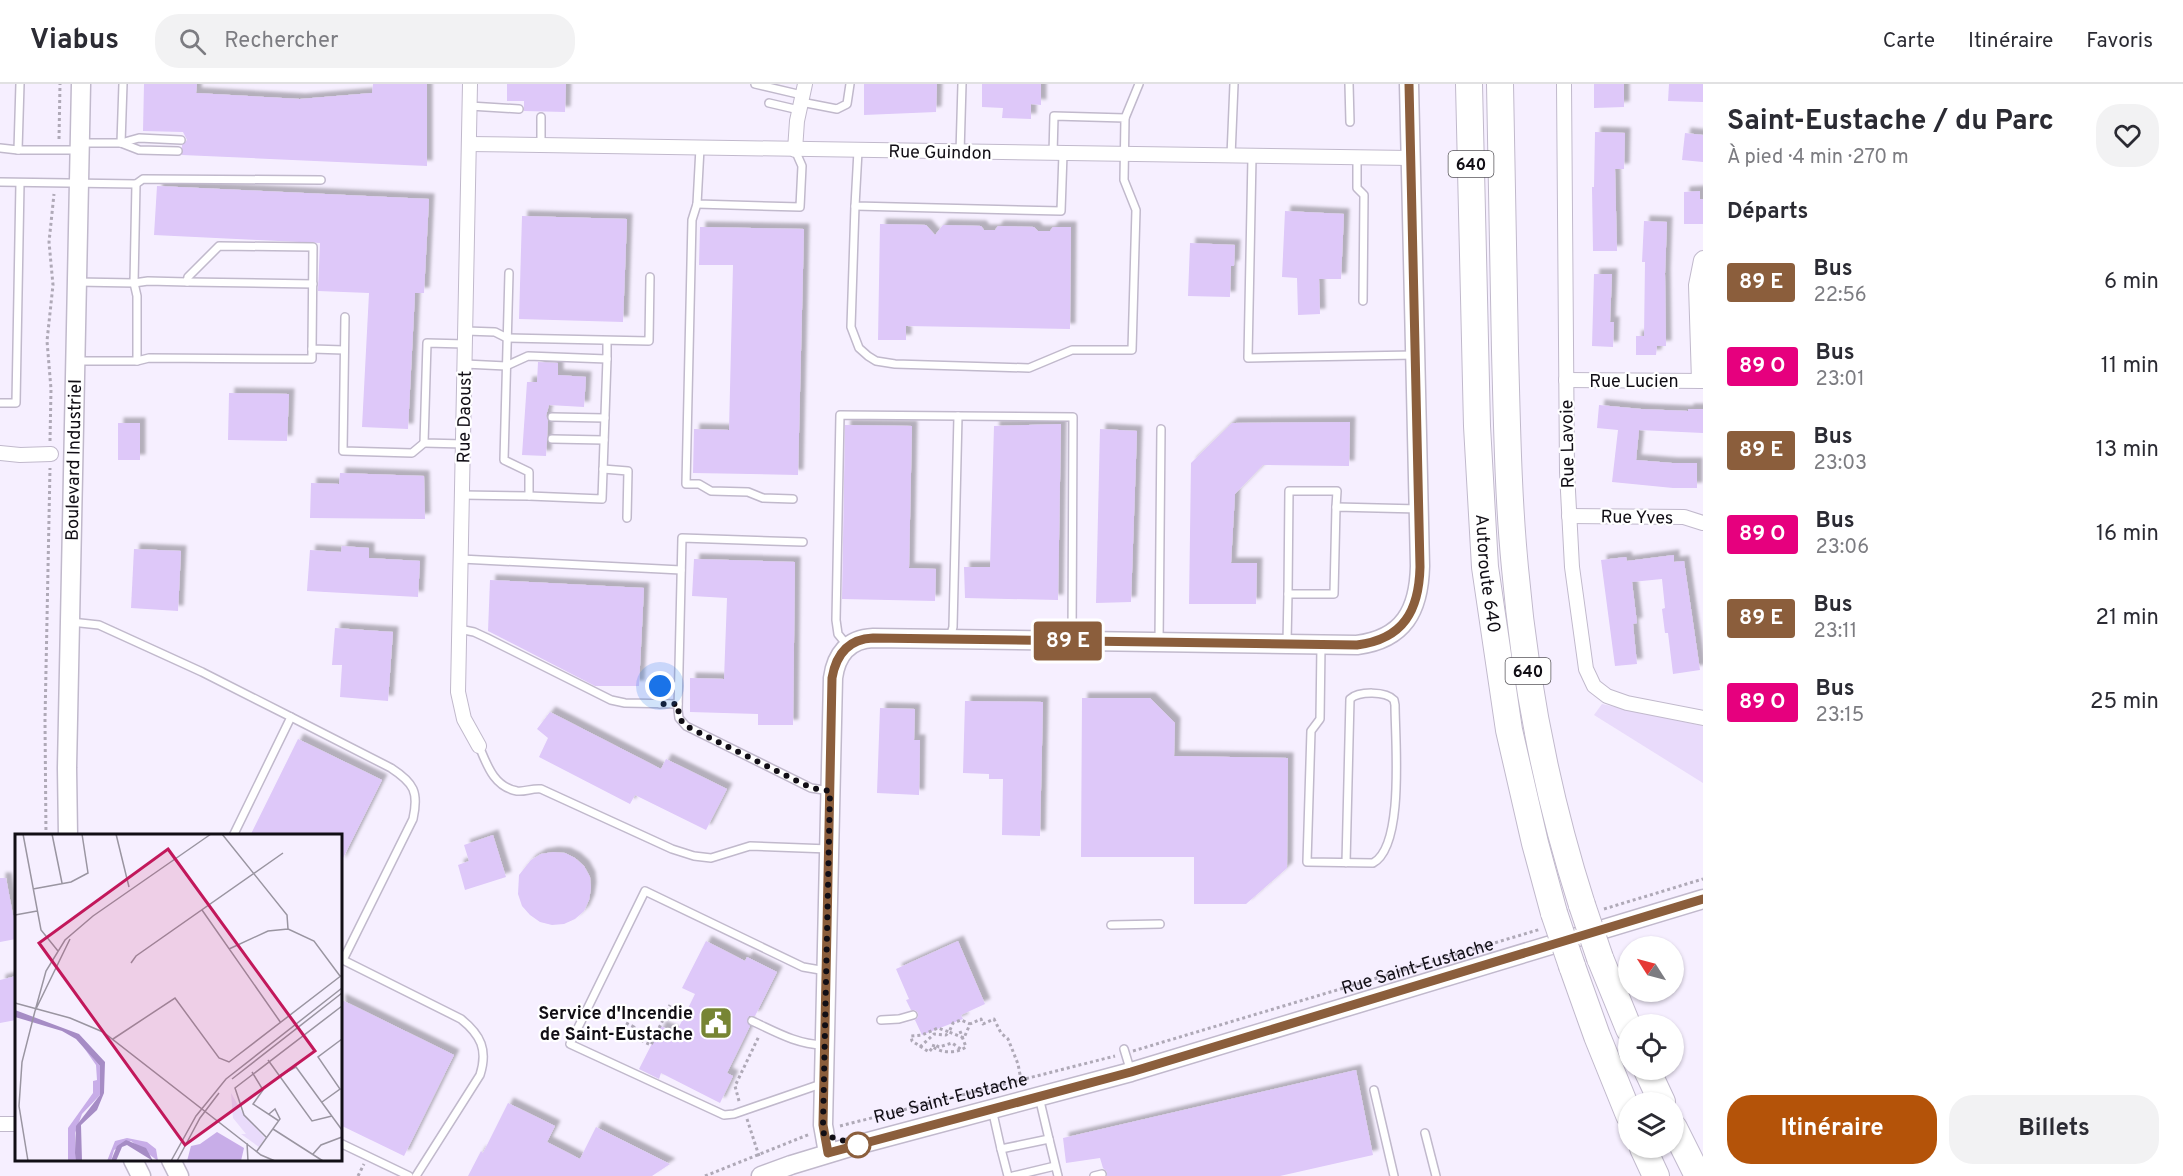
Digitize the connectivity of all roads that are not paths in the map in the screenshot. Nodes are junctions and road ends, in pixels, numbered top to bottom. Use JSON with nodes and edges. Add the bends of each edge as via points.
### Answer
{"nodes":[{"id":1,"x":20,"y":84,"type":"edge"},
{"id":2,"x":81,"y":84,"type":"edge"},
{"id":3,"x":123,"y":84,"type":"edge"},
{"id":4,"x":470,"y":84,"type":"edge"},
{"id":5,"x":755,"y":84,"type":"edge"},
{"id":6,"x":850,"y":84,"type":"edge"},
{"id":7,"x":962,"y":84,"type":"edge"},
{"id":8,"x":1139,"y":84,"type":"edge"},
{"id":9,"x":1234,"y":84,"type":"edge"},
{"id":10,"x":1349,"y":84,"type":"edge"},
{"id":11,"x":1409,"y":84,"type":"edge"},
{"id":12,"x":1469,"y":84,"type":"edge"},
{"id":13,"x":1500,"y":84,"type":"edge"},
{"id":14,"x":1564,"y":84,"type":"edge"},
{"id":15,"x":802,"y":98,"type":"edge"},
{"id":16,"x":769,"y":103,"type":"dead end"},
{"id":17,"x":470,"y":106,"type":"junction"},
{"id":18,"x":519,"y":108,"type":"dead end"},
{"id":19,"x":541,"y":117,"type":"dead end"},
{"id":20,"x":1125,"y":118,"type":"junction"},
{"id":21,"x":1350,"y":122,"type":"dead end"},
{"id":22,"x":181,"y":140,"type":"dead end"},
{"id":23,"x":121,"y":143,"type":"junction"},
{"id":24,"x":469,"y":144,"type":"junction"},
{"id":25,"x":542,"y":145,"type":"junction"},
{"id":26,"x":80,"y":146,"type":"junction"},
{"id":27,"x":0,"y":148,"type":"edge"},
{"id":28,"x":700,"y":148,"type":"junction"},
{"id":29,"x":18,"y":150,"type":"junction"},
{"id":30,"x":795,"y":150,"type":"junction"},
{"id":31,"x":178,"y":151,"type":"dead end"},
{"id":32,"x":858,"y":151,"type":"junction"},
{"id":33,"x":960,"y":153,"type":"junction"},
{"id":34,"x":1058,"y":154,"type":"junction"},
{"id":35,"x":1123,"y":155,"type":"junction"},
{"id":36,"x":1231,"y":157,"type":"junction"},
{"id":37,"x":1252,"y":157,"type":"junction"},
{"id":38,"x":1357,"y":158,"type":"junction"},
{"id":39,"x":1410,"y":158,"type":"junction"},
{"id":40,"x":321,"y":180,"type":"dead end"},
{"id":41,"x":0,"y":182,"type":"edge"},
{"id":42,"x":79,"y":182,"type":"junction"},
{"id":43,"x":20,"y":183,"type":"junction"},
{"id":44,"x":136,"y":184,"type":"junction"},
{"id":45,"x":697,"y":204,"type":"junction"},
{"id":46,"x":855,"y":206,"type":"junction"},
{"id":47,"x":1703,"y":258,"type":"edge"},
{"id":48,"x":509,"y":273,"type":"dead end"},
{"id":49,"x":650,"y":277,"type":"dead end"},
{"id":50,"x":77,"y":282,"type":"junction"},
{"id":51,"x":187,"y":282,"type":"junction"},
{"id":52,"x":135,"y":284,"type":"junction"},
{"id":53,"x":313,"y":285,"type":"junction"},
{"id":54,"x":1363,"y":301,"type":"dead end"},
{"id":55,"x":345,"y":317,"type":"dead end"},
{"id":56,"x":466,"y":338,"type":"junction"},
{"id":57,"x":507,"y":338,"type":"junction"},
{"id":58,"x":607,"y":341,"type":"junction"},
{"id":59,"x":312,"y":349,"type":"junction"},
{"id":60,"x":344,"y":350,"type":"junction"},
{"id":61,"x":1415,"y":355,"type":"junction"},
{"id":62,"x":607,"y":359,"type":"junction"},
{"id":63,"x":76,"y":361,"type":"junction"},
{"id":64,"x":137,"y":361,"type":"junction"},
{"id":65,"x":465,"y":364,"type":"junction"},
{"id":66,"x":506,"y":366,"type":"junction"},
{"id":67,"x":1566,"y":380,"type":"junction"},
{"id":68,"x":1701,"y":381,"type":"edge"},
{"id":69,"x":0,"y":403,"type":"edge"},
{"id":70,"x":552,"y":417,"type":"dead end"},
{"id":71,"x":958,"y":417,"type":"junction"},
{"id":72,"x":604,"y":418,"type":"junction"},
{"id":73,"x":1161,"y":429,"type":"dead end"},
{"id":74,"x":552,"y":439,"type":"dead end"},
{"id":75,"x":604,"y":440,"type":"junction"},
{"id":76,"x":424,"y":443,"type":"junction"},
{"id":77,"x":464,"y":444,"type":"junction"},
{"id":78,"x":0,"y":453,"type":"edge"},
{"id":79,"x":51,"y":454,"type":"dead end"},
{"id":80,"x":603,"y":469,"type":"junction"},
{"id":81,"x":462,"y":495,"type":"junction"},
{"id":82,"x":529,"y":496,"type":"junction"},
{"id":83,"x":793,"y":499,"type":"dead end"},
{"id":84,"x":1336,"y":507,"type":"junction"},
{"id":85,"x":1419,"y":509,"type":"junction"},
{"id":86,"x":1569,"y":516,"type":"junction"},
{"id":87,"x":627,"y":518,"type":"dead end"},
{"id":88,"x":1703,"y":523,"type":"edge"},
{"id":89,"x":803,"y":542,"type":"dead end"},
{"id":90,"x":461,"y":559,"type":"junction"},
{"id":91,"x":681,"y":570,"type":"junction"},
{"id":92,"x":1288,"y":594,"type":"junction"},
{"id":93,"x":70,"y":622,"type":"junction"},
{"id":94,"x":459,"y":629,"type":"junction"},
{"id":95,"x":949,"y":639,"type":"junction"},
{"id":96,"x":1072,"y":641,"type":"junction"},
{"id":97,"x":1159,"y":642,"type":"junction"},
{"id":98,"x":1287,"y":644,"type":"junction"},
{"id":99,"x":1321,"y":645,"type":"junction"},
{"id":100,"x":848,"y":646,"type":"junction"},
{"id":101,"x":678,"y":686,"type":"junction"},
{"id":102,"x":660,"y":704,"type":"junction"},
{"id":103,"x":678,"y":704,"type":"junction"},
{"id":104,"x":291,"y":717,"type":"junction"},
{"id":105,"x":1703,"y":718,"type":"edge"},
{"id":106,"x":480,"y":746,"type":"joint"},
{"id":107,"x":830,"y":791,"type":"junction"},
{"id":108,"x":68,"y":834,"type":"edge"},
{"id":109,"x":234,"y":834,"type":"edge"},
{"id":110,"x":829,"y":849,"type":"junction"},
{"id":111,"x":1346,"y":863,"type":"junction"},
{"id":112,"x":1703,"y":899,"type":"edge"},
{"id":113,"x":1160,"y":924,"type":"dead end"},
{"id":114,"x":1111,"y":925,"type":"dead end"},
{"id":115,"x":826,"y":971,"type":"junction"},
{"id":116,"x":1623,"y":1014,"type":"edge"},
{"id":117,"x":913,"y":1015,"type":"dead end"},
{"id":118,"x":881,"y":1020,"type":"dead end"},
{"id":119,"x":752,"y":1021,"type":"dead end"},
{"id":120,"x":825,"y":1045,"type":"junction"},
{"id":121,"x":1122,"y":1052,"type":"road end"},
{"id":122,"x":1131,"y":1072,"type":"junction"},
{"id":123,"x":824,"y":1084,"type":"junction"},
{"id":124,"x":1374,"y":1090,"type":"dead end"},
{"id":125,"x":1620,"y":1092,"type":"edge"},
{"id":126,"x":1039,"y":1097,"type":"junction"},
{"id":127,"x":992,"y":1109,"type":"junction"},
{"id":128,"x":1684,"y":1132,"type":"edge"},
{"id":129,"x":1425,"y":1133,"type":"dead end"},
{"id":130,"x":1049,"y":1139,"type":"junction"},
{"id":131,"x":342,"y":1144,"type":"edge"},
{"id":132,"x":1684,"y":1148,"type":"edge"},
{"id":133,"x":1001,"y":1149,"type":"junction"},
{"id":134,"x":828,"y":1153,"type":"junction"},
{"id":135,"x":1648,"y":1158,"type":"edge"},
{"id":136,"x":1703,"y":1159,"type":"edge"},
{"id":137,"x":134,"y":1161,"type":"edge"},
{"id":138,"x":172,"y":1161,"type":"edge"},
{"id":139,"x":1055,"y":1166,"type":"junction"},
{"id":140,"x":761,"y":1167,"type":"edge"},
{"id":141,"x":141,"y":1176,"type":"edge"},
{"id":142,"x":179,"y":1176,"type":"edge"},
{"id":143,"x":410,"y":1176,"type":"edge"},
{"id":144,"x":416,"y":1176,"type":"edge"},
{"id":145,"x":1008,"y":1176,"type":"edge"},
{"id":146,"x":1013,"y":1176,"type":"edge"},
{"id":147,"x":1058,"y":1176,"type":"edge"},
{"id":148,"x":1394,"y":1176,"type":"edge"},
{"id":149,"x":1436,"y":1176,"type":"edge"},
{"id":150,"x":1656,"y":1176,"type":"edge"},
{"id":151,"x":1698,"y":1176,"type":"edge"}],
"edges":[{"from":1,"to":29,"type":"lane"},
{"from":2,"to":26,"type":"street","name":"Boulevard Industriel"},
{"from":3,"to":23,"type":"lane"},
{"from":4,"to":17,"type":"street","name":"Rue Daoust"},
{"from":5,"to":15,"type":"lane"},
{"from":6,"to":15,"type":"lane","via":[[847,104],[837,110]]},
{"from":7,"to":33,"type":"lane"},
{"from":8,"to":20,"type":"lane"},
{"from":9,"to":36,"type":"lane"},
{"from":10,"to":21,"type":"lane"},
{"from":11,"to":39,"type":"street"},
{"from":12,"to":125,"type":"highway","name":"Autoroute 640","number":"640","bridge":true,"via":[[1478,447],[1485,567],[1509,730],[1548,920],[1572,966]]},
{"from":13,"to":116,"type":"highway","name":"Autoroute 640","number":"640","bridge":true,"via":[[1508,471],[1528,675],[1561,829],[1591,908],[1600,958]]},
{"from":14,"to":67,"type":"street","name":"Rue Lavoie"},
{"from":15,"to":16,"type":"lane"},
{"from":15,"to":30,"type":"street"},
{"from":17,"to":18,"type":"lane"},
{"from":17,"to":24,"type":"street","name":"Rue Daoust"},
{"from":19,"to":25,"type":"lane"},
{"from":20,"to":34,"type":"lane","via":[[1054,116]]},
{"from":20,"to":35,"type":"lane"},
{"from":22,"to":23,"type":"lane","via":[[140,138]]},
{"from":23,"to":26,"type":"lane"},
{"from":23,"to":31,"type":"lane","via":[[139,150]]},
{"from":24,"to":25,"type":"street","name":"Rue Guindon"},
{"from":24,"to":56,"type":"street","name":"Rue Daoust"},
{"from":25,"to":28,"type":"street","name":"Rue Guindon"},
{"from":26,"to":29,"type":"lane"},
{"from":26,"to":42,"type":"street","name":"Boulevard Industriel"},
{"from":27,"to":29,"type":"lane"},
{"from":28,"to":30,"type":"street","name":"Rue Guindon"},
{"from":28,"to":45,"type":"lane"},
{"from":30,"to":32,"type":"street","name":"Rue Guindon"},
{"from":30,"to":45,"type":"lane","via":[[802,166],[800,207]]},
{"from":32,"to":33,"type":"street","name":"Rue Guindon"},
{"from":32,"to":46,"type":"lane"},
{"from":33,"to":34,"type":"street","name":"Rue Guindon"},
{"from":34,"to":35,"type":"street","name":"Rue Guindon"},
{"from":34,"to":46,"type":"lane","via":[[1061,211]]},
{"from":35,"to":36,"type":"street","name":"Rue Guindon"},
{"from":35,"to":46,"type":"lane","via":[[1124,180],[1136,210],[1132,350],[1072,350],[1029,368],[876,361],[859,348],[851,327]]},
{"from":36,"to":37,"type":"street","name":"Rue Guindon"},
{"from":37,"to":38,"type":"street","name":"Rue Guindon"},
{"from":37,"to":61,"type":"lane","via":[[1248,358]]},
{"from":38,"to":39,"type":"street","name":"Rue Guindon"},
{"from":38,"to":54,"type":"lane","via":[[1357,188],[1364,195]]},
{"from":39,"to":61,"type":"street"},
{"from":40,"to":44,"type":"lane","via":[[143,179]]},
{"from":41,"to":43,"type":"lane"},
{"from":42,"to":43,"type":"lane"},
{"from":42,"to":44,"type":"lane"},
{"from":42,"to":50,"type":"street","name":"Boulevard Industriel"},
{"from":43,"to":69,"type":"lane","via":[[16,403]]},
{"from":44,"to":52,"type":"lane"},
{"from":45,"to":83,"type":"lane","via":[[692,220],[686,484],[699,484],[711,491]]},
{"from":47,"to":68,"type":"street","via":[[1696,285]]},
{"from":48,"to":57,"type":"lane"},
{"from":49,"to":58,"type":"lane","via":[[649,341]]},
{"from":50,"to":52,"type":"lane"},
{"from":50,"to":63,"type":"street","name":"Boulevard Industriel"},
{"from":51,"to":52,"type":"lane"},
{"from":51,"to":53,"type":"lane"},
{"from":51,"to":53,"type":"lane","via":[[219,246],[313,247]]},
{"from":52,"to":64,"type":"lane"},
{"from":53,"to":59,"type":"lane"},
{"from":55,"to":60,"type":"lane"},
{"from":56,"to":57,"type":"lane","via":[[495,332]]},
{"from":56,"to":65,"type":"street","name":"Rue Daoust"},
{"from":56,"to":76,"type":"lane","via":[[427,343]]},
{"from":57,"to":58,"type":"lane"},
{"from":57,"to":66,"type":"lane"},
{"from":58,"to":62,"type":"lane"},
{"from":59,"to":60,"type":"lane"},
{"from":59,"to":64,"type":"lane","via":[[312,359]]},
{"from":60,"to":76,"type":"lane","via":[[343,451],[412,453]]},
{"from":61,"to":85,"type":"street"},
{"from":62,"to":66,"type":"lane","via":[[528,356]]},
{"from":62,"to":72,"type":"lane"},
{"from":63,"to":64,"type":"lane"},
{"from":63,"to":93,"type":"street","name":"Boulevard Industriel"},
{"from":65,"to":66,"type":"lane"},
{"from":65,"to":77,"type":"street","name":"Rue Daoust"},
{"from":66,"to":82,"type":"lane","via":[[504,460],[529,472]]},
{"from":67,"to":68,"type":"street","name":"Rue Lucien"},
{"from":67,"to":86,"type":"street","name":"Rue Lavoie"},
{"from":70,"to":72,"type":"lane"},
{"from":71,"to":95,"type":"lane","via":[[953,627]]},
{"from":71,"to":96,"type":"lane","via":[[1073,417]]},
{"from":71,"to":100,"type":"lane","via":[[840,415],[836,620],[840,638]]},
{"from":72,"to":75,"type":"lane"},
{"from":73,"to":97,"type":"lane"},
{"from":74,"to":75,"type":"lane"},
{"from":75,"to":80,"type":"lane"},
{"from":76,"to":77,"type":"lane"},
{"from":77,"to":81,"type":"street","name":"Rue Daoust"},
{"from":78,"to":79,"type":"street"},
{"from":80,"to":82,"type":"lane","via":[[602,499]]},
{"from":80,"to":87,"type":"lane","via":[[628,471]]},
{"from":81,"to":82,"type":"lane"},
{"from":81,"to":90,"type":"street","name":"Rue Daoust"},
{"from":84,"to":85,"type":"lane"},
{"from":84,"to":92,"type":"lane","via":[[1334,594]]},
{"from":84,"to":92,"type":"lane","via":[[1337,491],[1288,492]]},
{"from":85,"to":99,"type":"street","via":[[1419,592],[1408,618],[1378,641]]},
{"from":86,"to":88,"type":"street","name":"Rue Yves","via":[[1684,517]]},
{"from":86,"to":105,"type":"street","name":"Rue Lavoie","via":[[1578,619],[1586,669],[1594,686],[1617,700]]},
{"from":89,"to":91,"type":"lane","via":[[682,538]]},
{"from":90,"to":91,"type":"lane"},
{"from":90,"to":94,"type":"street","name":"Rue Daoust"},
{"from":91,"to":101,"type":"lane"},
{"from":92,"to":98,"type":"lane"},
{"from":93,"to":104,"type":"lane","via":[[99,625]]},
{"from":93,"to":108,"type":"street","name":"Boulevard Industriel"},
{"from":94,"to":102,"type":"lane","via":[[487,638],[610,700]]},
{"from":94,"to":106,"type":"street","name":"Rue Daoust","via":[[460,710]]},
{"from":95,"to":96,"type":"street"},
{"from":95,"to":100,"type":"street","via":[[866,639]]},
{"from":96,"to":97,"type":"street"},
{"from":97,"to":98,"type":"street"},
{"from":98,"to":99,"type":"street"},
{"from":99,"to":111,"type":"lane","via":[[1320,719],[1311,731],[1307,862]]},
{"from":100,"to":107,"type":"street","via":[[837,658],[832,678]]},
{"from":101,"to":102,"type":"lane","via":[[660,686]]},
{"from":101,"to":103,"type":"lane"},
{"from":102,"to":103,"type":"lane"},
{"from":103,"to":107,"type":"lane","via":[[679,718],[686,726],[812,788]]},
{"from":104,"to":109,"type":"lane"},
{"from":104,"to":144,"type":"lane","via":[[391,768],[405,778],[416,799],[413,819],[343,960],[462,1019],[484,1047],[480,1075]]},
{"from":106,"to":110,"type":"lane","via":[[491,774],[504,786],[519,791],[540,789],[683,854],[711,858],[750,846]]},
{"from":107,"to":110,"type":"street"},
{"from":110,"to":115,"type":"street"},
{"from":111,"to":111,"type":"lane","via":[[1350,699],[1360,694],[1387,695],[1395,705],[1394,825],[1379,860]]},
{"from":112,"to":122,"type":"street","name":"Rue Saint-Eustache"},
{"from":113,"to":114,"type":"lane"},
{"from":115,"to":120,"type":"street"},
{"from":115,"to":123,"type":"lane","via":[[804,967],[645,891],[570,1044],[717,1113],[729,1115]]},
{"from":117,"to":118,"type":"lane"},
{"from":119,"to":120,"type":"lane","via":[[802,1044]]},
{"from":120,"to":123,"type":"street"},
{"from":121,"to":122,"type":"lane"},
{"from":122,"to":126,"type":"street","name":"Rue Saint-Eustache"},
{"from":123,"to":134,"type":"street","via":[[823,1125]]},
{"from":124,"to":148,"type":"lane"},
{"from":126,"to":127,"type":"street","name":"Rue Saint-Eustache"},
{"from":126,"to":130,"type":"lane"},
{"from":127,"to":133,"type":"lane"},
{"from":127,"to":134,"type":"street","name":"Rue Saint-Eustache"},
{"from":128,"to":136,"type":"highway"},
{"from":129,"to":149,"type":"lane"},
{"from":130,"to":133,"type":"lane"},
{"from":130,"to":139,"type":"lane"},
{"from":131,"to":143,"type":"lane"},
{"from":132,"to":151,"type":"highway"},
{"from":133,"to":145,"type":"lane"},
{"from":134,"to":140,"type":"street","name":"Rue Saint-Eustache"},
{"from":135,"to":150,"type":"highway"},
{"from":137,"to":141,"type":"street"},
{"from":138,"to":142,"type":"street"},
{"from":139,"to":146,"type":"lane"},
{"from":139,"to":147,"type":"lane"}]}
